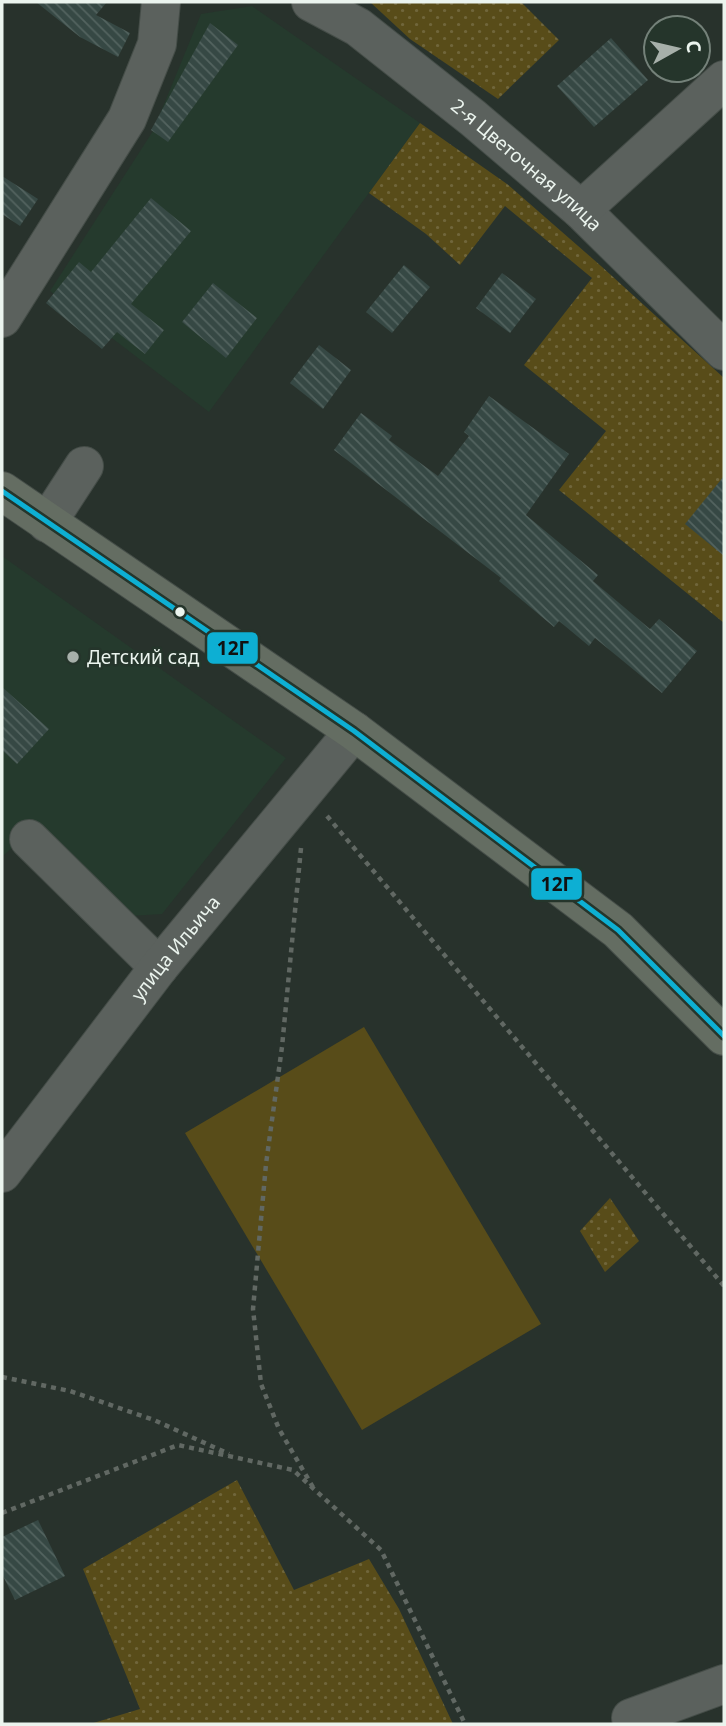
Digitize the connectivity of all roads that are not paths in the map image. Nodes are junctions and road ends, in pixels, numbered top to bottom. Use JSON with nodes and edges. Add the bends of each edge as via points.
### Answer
{"nodes":[{"id":1,"x":161,"y":2,"type":"edge"},
{"id":2,"x":333,"y":6,"type":"edge"},
{"id":3,"x":724,"y":80,"type":"edge"},
{"id":4,"x":581,"y":210,"type":"junction"},
{"id":5,"x":2,"y":318,"type":"edge"},
{"id":6,"x":724,"y":351,"type":"edge"},
{"id":7,"x":84,"y":467,"type":"dead end"},
{"id":8,"x":2,"y":491,"type":"edge"},
{"id":9,"x":47,"y":523,"type":"junction"},
{"id":10,"x":354,"y":731,"type":"junction"},
{"id":11,"x":29,"y":839,"type":"dead end"},
{"id":12,"x":159,"y":967,"type":"junction"},
{"id":13,"x":724,"y":1036,"type":"edge"},
{"id":14,"x":2,"y":1173,"type":"edge"},
{"id":15,"x":724,"y":1684,"type":"edge"},
{"id":16,"x":631,"y":1718,"type":"dead end"}],
"edges":[{"from":1,"to":5,"type":"street","via":[[157,44],[127,119]]},
{"from":2,"to":4,"type":"street","name":"2-я Цветочная улица"},
{"from":3,"to":4,"type":"street"},
{"from":4,"to":6,"type":"street","name":"2-я Цветочная улица"},
{"from":7,"to":9,"type":"street"},
{"from":8,"to":9,"type":"main road"},
{"from":9,"to":10,"type":"main road"},
{"from":10,"to":12,"type":"street","name":"улица Ильича"},
{"from":10,"to":13,"type":"main road","via":[[618,930]]},
{"from":11,"to":12,"type":"street"},
{"from":12,"to":14,"type":"street","name":"улица Ильича"},
{"from":15,"to":16,"type":"street"}]}
